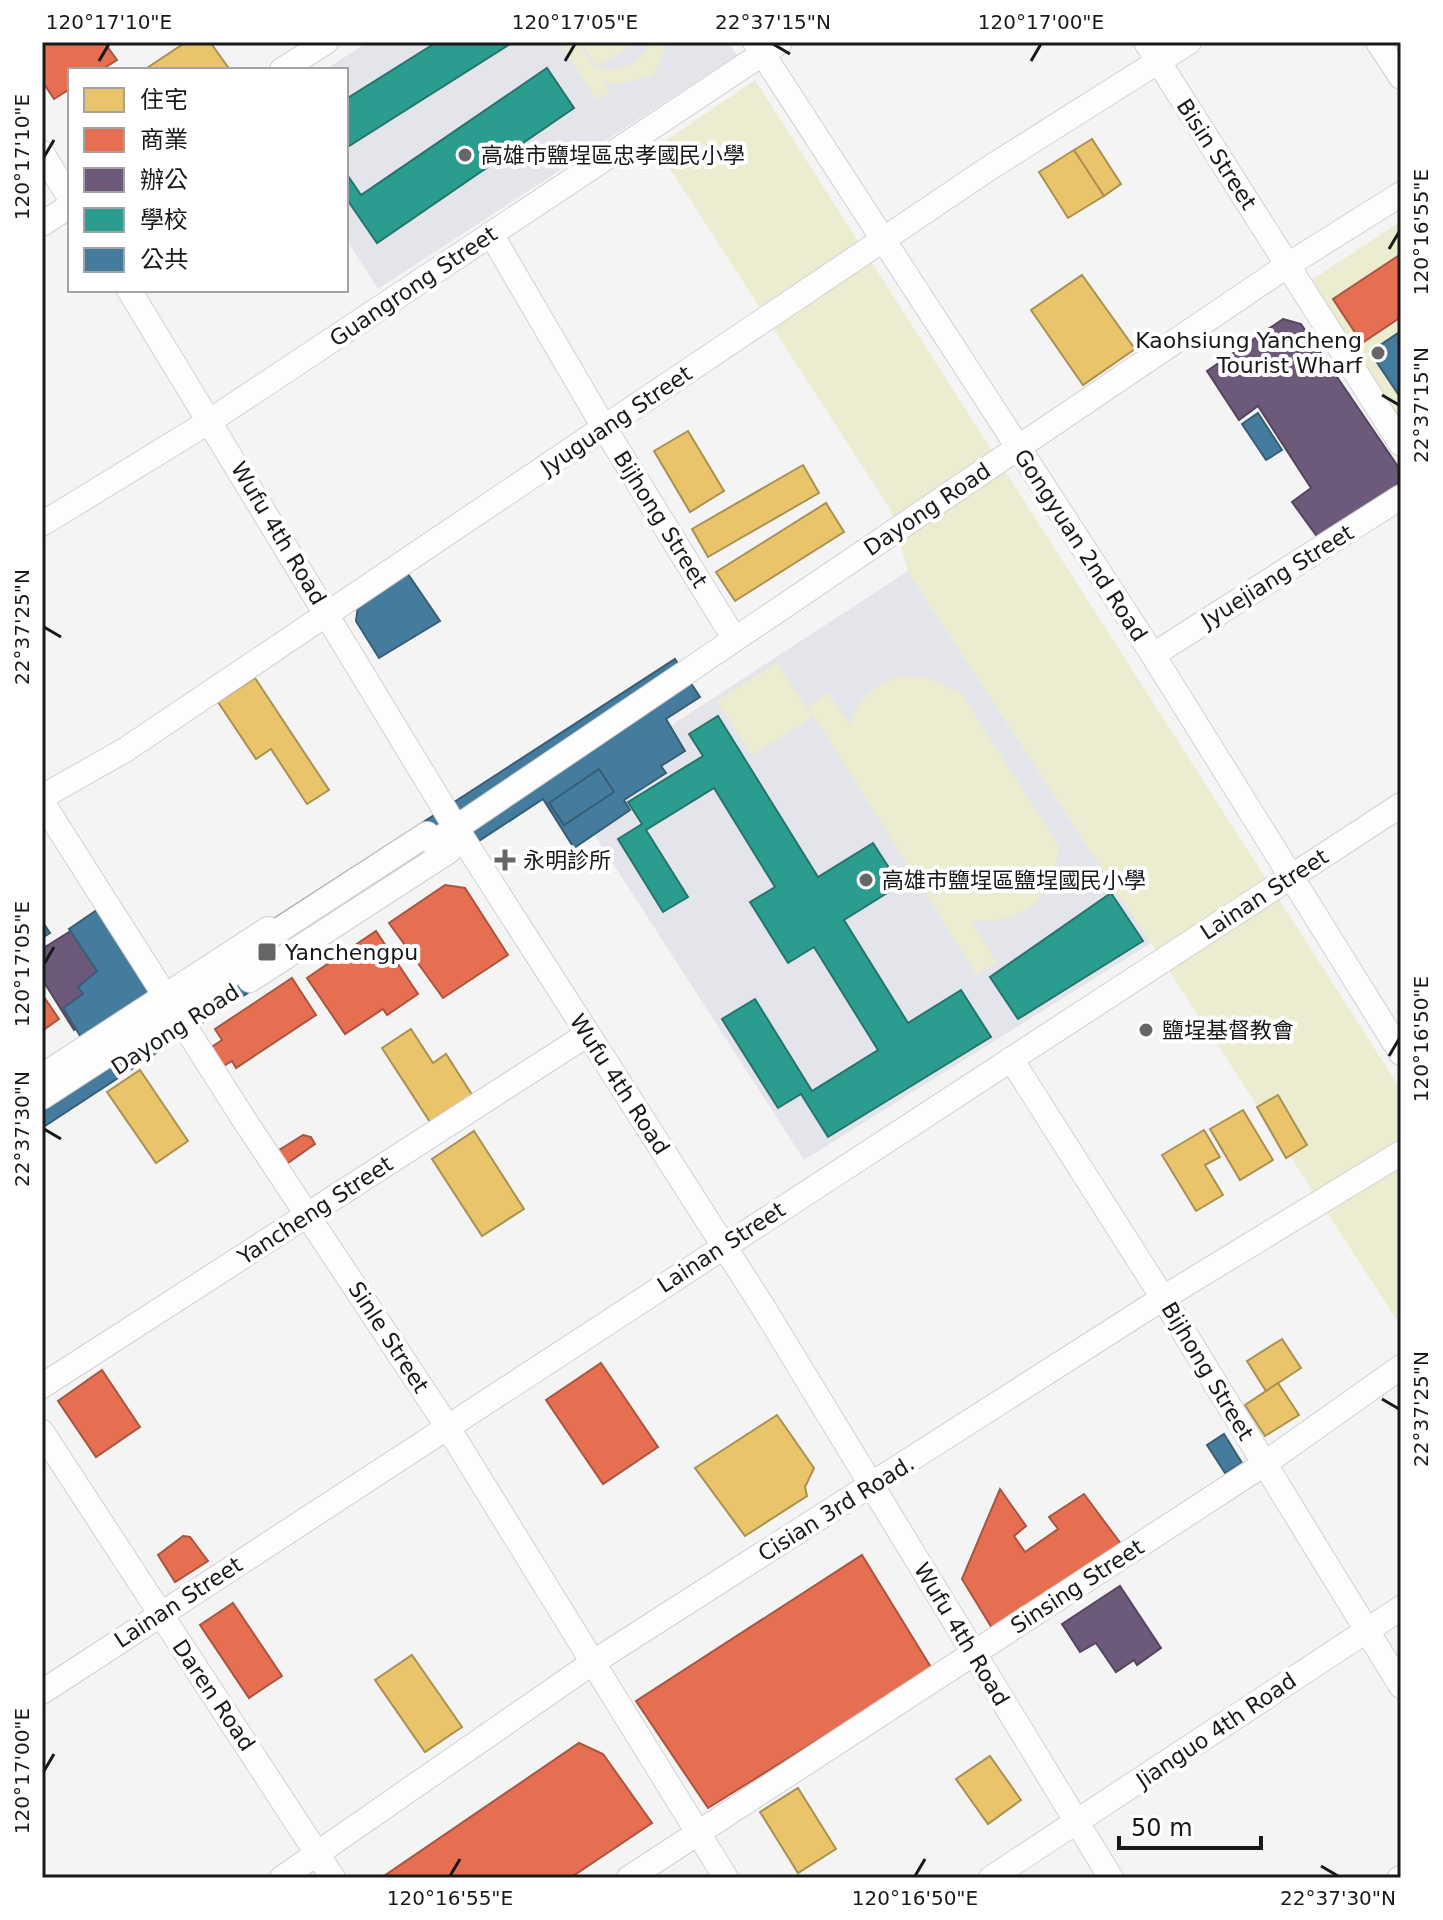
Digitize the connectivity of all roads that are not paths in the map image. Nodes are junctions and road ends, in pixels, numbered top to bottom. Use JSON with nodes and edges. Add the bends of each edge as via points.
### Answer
{"nodes":[{"id":1,"x":326,"y":42,"type":"edge"},
{"id":2,"x":1189,"y":42,"type":"edge"},
{"id":3,"x":1378,"y":42,"type":"edge"},
{"id":4,"x":766,"y":46,"type":"edge"},
{"id":5,"x":1152,"y":52,"type":"edge"},
{"id":6,"x":285,"y":68,"type":"edge"},
{"id":7,"x":1401,"y":77,"type":"edge"},
{"id":8,"x":42,"y":153,"type":"edge"},
{"id":9,"x":1401,"y":194,"type":"edge"},
{"id":10,"x":68,"y":195,"type":"edge"},
{"id":11,"x":68,"y":207,"type":"edge"},
{"id":12,"x":42,"y":224,"type":"edge"},
{"id":13,"x":491,"y":234,"type":"junction"},
{"id":14,"x":885,"y":239,"type":"junction"},
{"id":15,"x":1288,"y":265,"type":"junction"},
{"id":16,"x":130,"y":292,"type":"edge"},
{"id":17,"x":210,"y":421,"type":"junction"},
{"id":18,"x":605,"y":429,"type":"junction"},
{"id":19,"x":1401,"y":444,"type":"edge"},
{"id":20,"x":1017,"y":448,"type":"junction"},
{"id":21,"x":1401,"y":497,"type":"edge"},
{"id":22,"x":42,"y":524,"type":"edge"},
{"id":23,"x":327,"y":612,"type":"junction"},
{"id":24,"x":734,"y":638,"type":"junction"},
{"id":25,"x":1153,"y":655,"type":"junction"},
{"id":26,"x":42,"y":800,"type":"edge"},
{"id":27,"x":1401,"y":805,"type":"edge"},
{"id":28,"x":456,"y":828,"type":"junction"},
{"id":29,"x":1293,"y":875,"type":"junction"},
{"id":30,"x":175,"y":1010,"type":"junction"},
{"id":31,"x":588,"y":1034,"type":"junction"},
{"id":32,"x":1401,"y":1053,"type":"edge"},
{"id":33,"x":1011,"y":1059,"type":"junction"},
{"id":34,"x":42,"y":1076,"type":"edge"},
{"id":35,"x":42,"y":1097,"type":"edge"},
{"id":36,"x":42,"y":1116,"type":"edge"},
{"id":37,"x":1401,"y":1153,"type":"edge"},
{"id":38,"x":309,"y":1214,"type":"junction"},
{"id":39,"x":723,"y":1246,"type":"junction"},
{"id":40,"x":1163,"y":1298,"type":"junction"},
{"id":41,"x":1401,"y":1367,"type":"edge"},
{"id":42,"x":42,"y":1386,"type":"edge"},
{"id":43,"x":447,"y":1426,"type":"junction"},
{"id":44,"x":42,"y":1432,"type":"edge"},
{"id":45,"x":1264,"y":1464,"type":"junction"},
{"id":46,"x":872,"y":1486,"type":"junction"},
{"id":47,"x":1401,"y":1608,"type":"edge"},
{"id":48,"x":159,"y":1613,"type":"junction"},
{"id":49,"x":1368,"y":1628,"type":"junction"},
{"id":50,"x":974,"y":1653,"type":"junction"},
{"id":51,"x":592,"y":1663,"type":"junction"},
{"id":52,"x":1401,"y":1686,"type":"edge"},
{"id":53,"x":42,"y":1692,"type":"edge"},
{"id":54,"x":1076,"y":1823,"type":"junction"},
{"id":55,"x":698,"y":1833,"type":"junction"},
{"id":56,"x":317,"y":1854,"type":"junction"},
{"id":57,"x":282,"y":1878,"type":"edge"},
{"id":58,"x":333,"y":1878,"type":"edge"},
{"id":59,"x":629,"y":1878,"type":"edge"},
{"id":60,"x":726,"y":1878,"type":"edge"},
{"id":61,"x":991,"y":1878,"type":"edge"},
{"id":62,"x":1111,"y":1878,"type":"edge"}],
"edges":[{"from":1,"to":6,"type":"street"},
{"from":2,"to":5,"type":"street","name":"Jyuguang Street"},
{"from":3,"to":7,"type":"street"},
{"from":4,"to":13,"type":"street","name":"Guangrong Street"},
{"from":4,"to":14,"type":"street","name":"Gongyuan 2nd Road"},
{"from":5,"to":14,"type":"street","name":"Jyuguang Street"},
{"from":5,"to":15,"type":"street","name":"Bisin Street"},
{"from":8,"to":10,"type":"street"},
{"from":9,"to":15,"type":"street","name":"Dayong Road"},
{"from":11,"to":12,"type":"street"},
{"from":13,"to":17,"type":"street","name":"Guangrong Street"},
{"from":13,"to":18,"type":"street","name":"Bijhong Street"},
{"from":14,"to":18,"type":"street","name":"Jyuguang Street"},
{"from":14,"to":20,"type":"street","name":"Gongyuan 2nd Road"},
{"from":15,"to":19,"type":"street","name":"Bisin Street"},
{"from":15,"to":20,"type":"street","name":"Dayong Road"},
{"from":16,"to":17,"type":"street","name":"Wufu 4th Road"},
{"from":17,"to":22,"type":"street","name":"Guangrong Street"},
{"from":17,"to":23,"type":"street","name":"Wufu 4th Road"},
{"from":18,"to":23,"type":"street","name":"Jyuguang Street"},
{"from":18,"to":24,"type":"street","name":"Bijhong Street"},
{"from":20,"to":24,"type":"street","name":"Dayong Road"},
{"from":20,"to":25,"type":"street","name":"Gongyuan 2nd Road"},
{"from":21,"to":25,"type":"street","name":"Jyuejiang Street"},
{"from":23,"to":26,"type":"street","name":"Jyuguang Street"},
{"from":23,"to":28,"type":"street","name":"Wufu 4th Road"},
{"from":24,"to":28,"type":"street","name":"Dayong Road"},
{"from":25,"to":29,"type":"street","name":"Gongyuan 2nd Road"},
{"from":26,"to":30,"type":"street","name":"Sinle Street"},
{"from":27,"to":29,"type":"street","name":"Lainan Street"},
{"from":28,"to":30,"type":"street","name":"Dayong Road","via":[[449,851]]},
{"from":28,"to":30,"type":"street","name":"Dayong Road","via":[[427,826]]},
{"from":28,"to":31,"type":"street","name":"Wufu 4th Road"},
{"from":29,"to":32,"type":"street","name":"Gongyuan 2nd Road"},
{"from":29,"to":33,"type":"street","name":"Lainan Street"},
{"from":30,"to":34,"type":"street","name":"Dayong Road"},
{"from":30,"to":35,"type":"street"},
{"from":30,"to":36,"type":"street","name":"Dayong Road"},
{"from":30,"to":38,"type":"street","name":"Sinle Street"},
{"from":31,"to":38,"type":"street","name":"Yancheng Street"},
{"from":31,"to":39,"type":"street","name":"Wufu 4th Road"},
{"from":33,"to":39,"type":"street","name":"Lainan Street"},
{"from":33,"to":40,"type":"street","name":"Bijhong Street"},
{"from":37,"to":40,"type":"street","name":"Cisian 3rd Road."},
{"from":38,"to":42,"type":"street","name":"Yancheng Street"},
{"from":38,"to":43,"type":"street","name":"Sinle Street"},
{"from":39,"to":43,"type":"street","name":"Lainan Street"},
{"from":39,"to":46,"type":"street","name":"Wufu 4th Road"},
{"from":40,"to":45,"type":"street","name":"Bijhong Street"},
{"from":40,"to":46,"type":"street","name":"Cisian 3rd Road."},
{"from":41,"to":45,"type":"street","name":"Sinsing Street"},
{"from":43,"to":48,"type":"street","name":"Lainan Street"},
{"from":43,"to":51,"type":"street","name":"Sinle Street"},
{"from":44,"to":48,"type":"street","name":"Daren Road"},
{"from":45,"to":49,"type":"street","name":"Bijhong Street"},
{"from":45,"to":50,"type":"street","name":"Sinsing Street"},
{"from":46,"to":50,"type":"street","name":"Wufu 4th Road"},
{"from":46,"to":51,"type":"street","name":"Cisian 3rd Road."},
{"from":47,"to":49,"type":"street","name":"Jianguo 4th Road"},
{"from":48,"to":53,"type":"street","name":"Lainan Street"},
{"from":48,"to":56,"type":"street","name":"Daren Road"},
{"from":49,"to":52,"type":"street","name":"Bijhong Street"},
{"from":49,"to":54,"type":"street","name":"Jianguo 4th Road"},
{"from":50,"to":54,"type":"street","name":"Wufu 4th Road"},
{"from":50,"to":55,"type":"street","name":"Sinsing Street"},
{"from":51,"to":55,"type":"street","name":"Sinle Street"},
{"from":51,"to":56,"type":"street","name":"Cisian 3rd Road."},
{"from":54,"to":61,"type":"street","name":"Jianguo 4th Road"},
{"from":54,"to":62,"type":"street","name":"Wufu 4th Road"},
{"from":55,"to":59,"type":"street","name":"Sinsing Street"},
{"from":55,"to":60,"type":"street","name":"Sinle Street"},
{"from":56,"to":57,"type":"street","name":"Cisian 3rd Road."},
{"from":56,"to":58,"type":"street","name":"Daren Road"}]}
